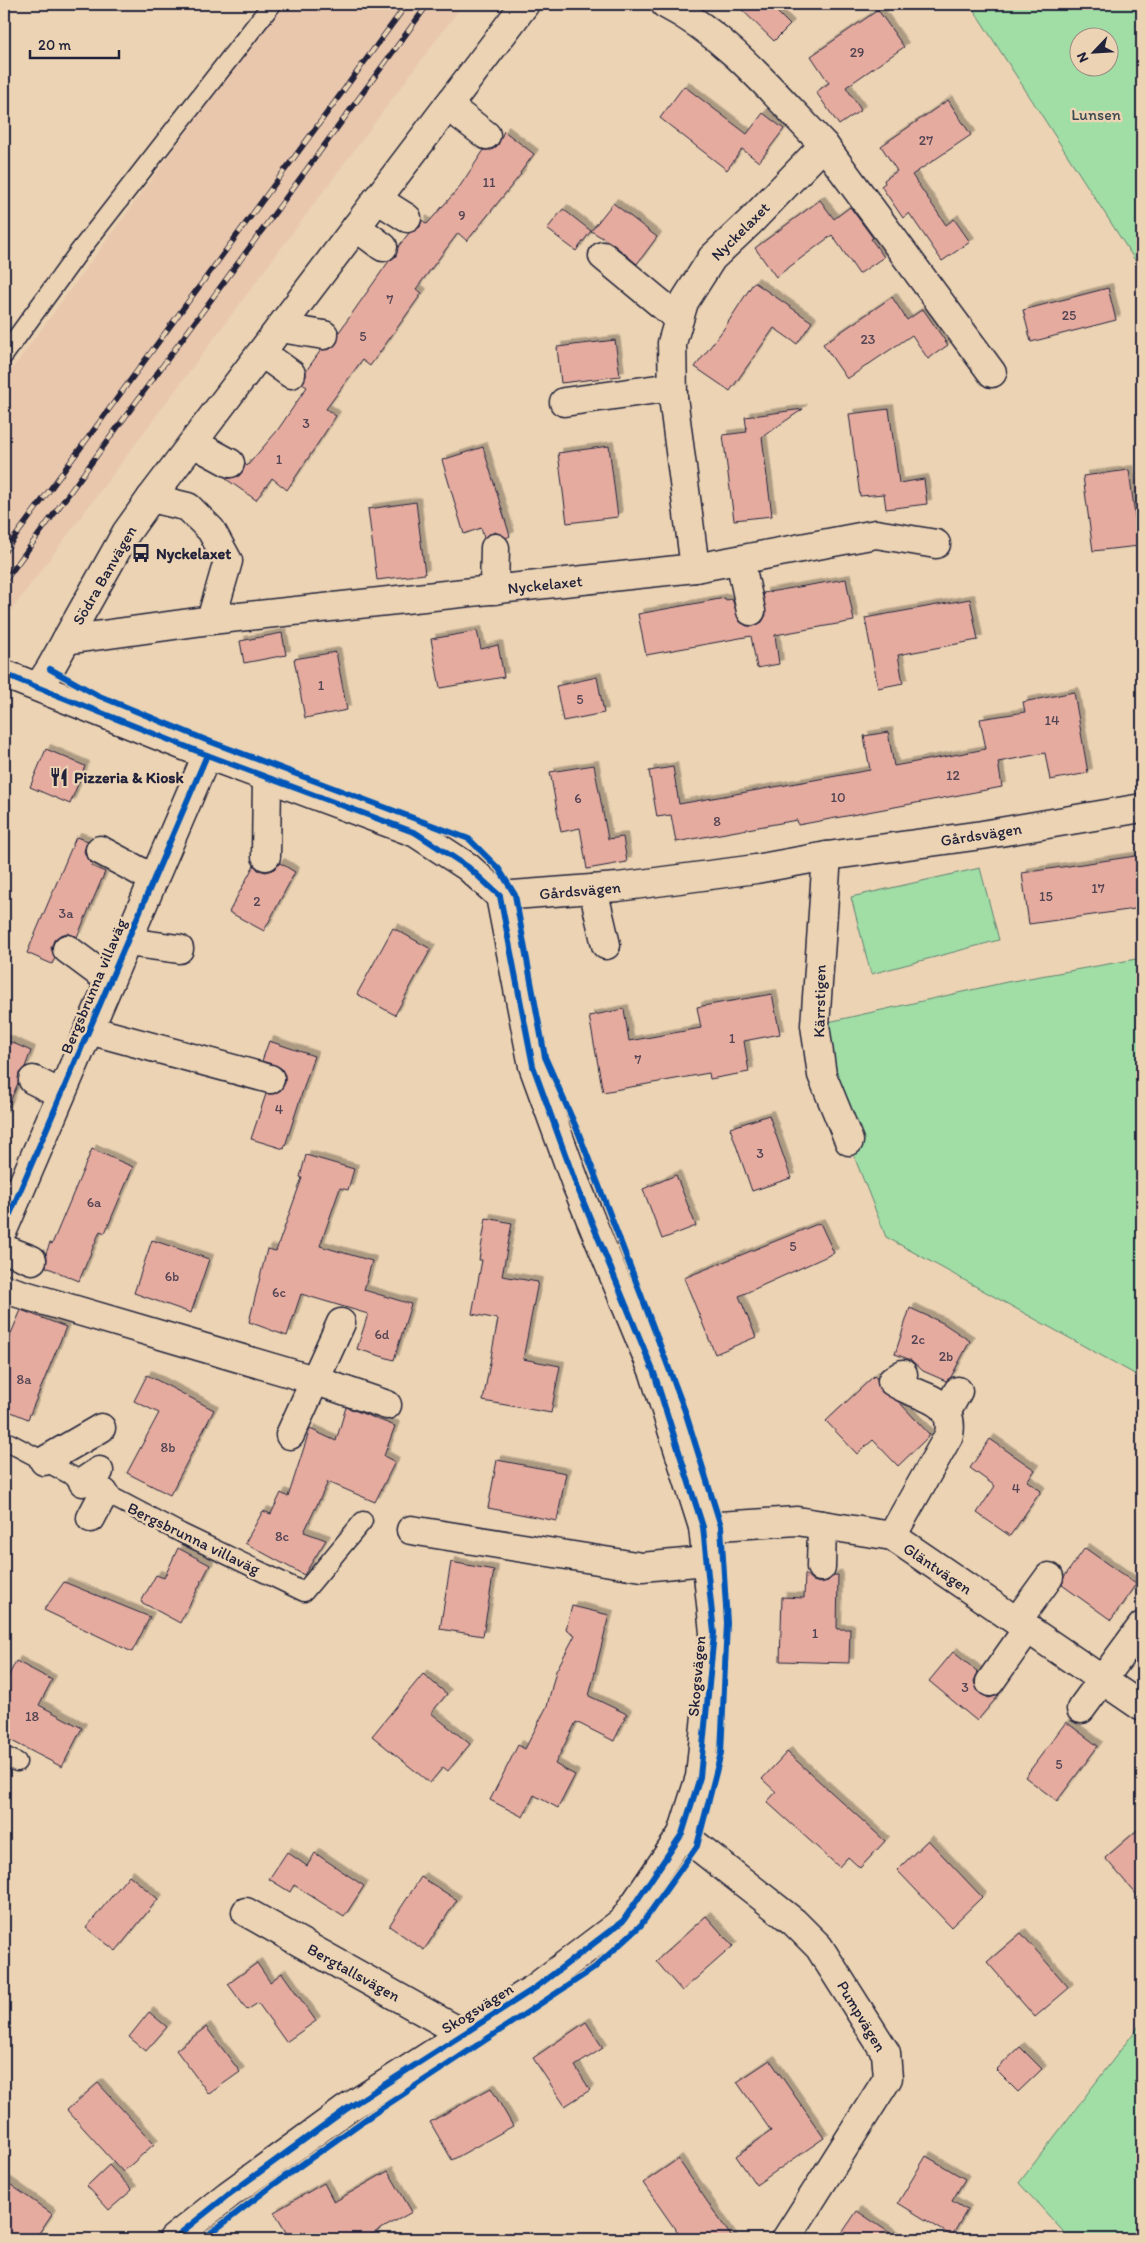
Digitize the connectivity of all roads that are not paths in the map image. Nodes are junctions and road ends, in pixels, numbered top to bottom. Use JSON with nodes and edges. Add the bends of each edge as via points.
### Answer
{"nodes":[{"id":1,"x":272,"y":4,"type":"edge"},
{"id":2,"x":525,"y":4,"type":"edge"},
{"id":3,"x":665,"y":4,"type":"edge"},
{"id":4,"x":448,"y":106,"type":"junction"},
{"id":5,"x":486,"y":135,"type":"dead end"},
{"id":6,"x":824,"y":145,"type":"junction"},
{"id":7,"x":377,"y":199,"type":"junction"},
{"id":8,"x":407,"y":218,"type":"dead end"},
{"id":9,"x":356,"y":227,"type":"junction"},
{"id":10,"x":383,"y":247,"type":"dead end"},
{"id":11,"x":603,"y":256,"type":"dead end"},
{"id":12,"x":679,"y":319,"type":"junction"},
{"id":13,"x":280,"y":328,"type":"junction"},
{"id":14,"x":324,"y":335,"type":"dead end"},
{"id":15,"x":262,"y":353,"type":"junction"},
{"id":16,"x":4,"y":355,"type":"edge"},
{"id":17,"x":291,"y":374,"type":"dead end"},
{"id":18,"x":992,"y":374,"type":"dead end"},
{"id":19,"x":672,"y":387,"type":"junction"},
{"id":20,"x":564,"y":402,"type":"dead end"},
{"id":21,"x":193,"y":443,"type":"junction"},
{"id":22,"x":230,"y":463,"type":"dead end"},
{"id":23,"x":151,"y":498,"type":"junction"},
{"id":24,"x":936,"y":544,"type":"dead end"},
{"id":25,"x":495,"y":548,"type":"dead end"},
{"id":26,"x":740,"y":560,"type":"junction"},
{"id":27,"x":695,"y":568,"type":"junction"},
{"id":28,"x":494,"y":590,"type":"junction"},
{"id":29,"x":751,"y":611,"type":"dead end"},
{"id":30,"x":210,"y":620,"type":"junction"},
{"id":31,"x":66,"y":640,"type":"junction"},
{"id":32,"x":4,"y":674,"type":"edge"},
{"id":33,"x":38,"y":687,"type":"junction"},
{"id":34,"x":207,"y":756,"type":"junction"},
{"id":35,"x":268,"y":778,"type":"junction"},
{"id":36,"x":1142,"y":808,"type":"edge"},
{"id":37,"x":100,"y":850,"type":"dead end"},
{"id":38,"x":266,"y":856,"type":"dead end"},
{"id":39,"x":827,"y":856,"type":"junction"},
{"id":40,"x":154,"y":879,"type":"junction"},
{"id":41,"x":594,"y":889,"type":"junction"},
{"id":42,"x":500,"y":896,"type":"junction"},
{"id":43,"x":127,"y":942,"type":"junction"},
{"id":44,"x":606,"y":945,"type":"dead end"},
{"id":45,"x":67,"y":949,"type":"dead end"},
{"id":46,"x":179,"y":949,"type":"dead end"},
{"id":47,"x":110,"y":981,"type":"junction"},
{"id":48,"x":89,"y":1030,"type":"junction"},
{"id":49,"x":33,"y":1080,"type":"dead end"},
{"id":50,"x":270,"y":1080,"type":"dead end"},
{"id":51,"x":61,"y":1094,"type":"junction"},
{"id":52,"x":849,"y":1141,"type":"dead end"},
{"id":53,"x":4,"y":1228,"type":"edge"},
{"id":54,"x":4,"y":1249,"type":"edge"},
{"id":55,"x":32,"y":1260,"type":"dead end"},
{"id":56,"x":4,"y":1289,"type":"edge"},
{"id":57,"x":341,"y":1323,"type":"dead end"},
{"id":58,"x":903,"y":1374,"type":"dead end"},
{"id":59,"x":314,"y":1380,"type":"junction"},
{"id":60,"x":387,"y":1405,"type":"dead end"},
{"id":61,"x":101,"y":1428,"type":"dead end"},
{"id":62,"x":290,"y":1435,"type":"dead end"},
{"id":63,"x":4,"y":1440,"type":"edge"},
{"id":64,"x":44,"y":1461,"type":"junction"},
{"id":65,"x":95,"y":1482,"type":"junction"},
{"id":66,"x":91,"y":1518,"type":"dead end"},
{"id":67,"x":363,"y":1521,"type":"dead end"},
{"id":68,"x":822,"y":1525,"type":"junction"},
{"id":69,"x":703,"y":1528,"type":"junction"},
{"id":70,"x":411,"y":1530,"type":"dead end"},
{"id":71,"x":892,"y":1536,"type":"junction"},
{"id":72,"x":706,"y":1560,"type":"junction"},
{"id":73,"x":820,"y":1567,"type":"dead end"},
{"id":74,"x":1049,"y":1577,"type":"dead end"},
{"id":75,"x":1022,"y":1625,"type":"junction"},
{"id":76,"x":1142,"y":1626,"type":"edge"},
{"id":77,"x":1102,"y":1679,"type":"junction"},
{"id":78,"x":990,"y":1682,"type":"dead end"},
{"id":79,"x":1142,"y":1707,"type":"edge"},
{"id":80,"x":1081,"y":1709,"type":"dead end"},
{"id":81,"x":682,"y":1834,"type":"junction"},
{"id":82,"x":246,"y":1912,"type":"dead end"},
{"id":83,"x":462,"y":2033,"type":"junction"},
{"id":84,"x":173,"y":2239,"type":"edge"},
{"id":85,"x":786,"y":2239,"type":"edge"}],
"edges":[{"from":1,"to":16,"type":"lane","via":[[78,253]]},
{"from":2,"to":4,"type":"street","name":"Södra Banvägen"},
{"from":3,"to":6,"type":"street","via":[[685,14],[736,55]]},
{"from":4,"to":5,"type":"street"},
{"from":4,"to":7,"type":"street","name":"Södra Banvägen"},
{"from":6,"to":12,"type":"street","name":"Nyckelaxet","via":[[712,258],[684,302]]},
{"from":6,"to":18,"type":"street"},
{"from":7,"to":8,"type":"street"},
{"from":7,"to":9,"type":"street","name":"Södra Banvägen"},
{"from":9,"to":10,"type":"street"},
{"from":9,"to":13,"type":"street","name":"Södra Banvägen"},
{"from":11,"to":12,"type":"street"},
{"from":12,"to":19,"type":"street","name":"Nyckelaxet","via":[[672,344]]},
{"from":13,"to":14,"type":"street"},
{"from":13,"to":15,"type":"street","name":"Södra Banvägen"},
{"from":15,"to":17,"type":"street"},
{"from":15,"to":21,"type":"street","name":"Södra Banvägen"},
{"from":19,"to":20,"type":"street"},
{"from":19,"to":27,"type":"street","name":"Nyckelaxet"},
{"from":21,"to":22,"type":"street"},
{"from":21,"to":23,"type":"street","name":"Södra Banvägen"},
{"from":23,"to":30,"type":"street","via":[[188,507],[211,530],[228,561]]},
{"from":23,"to":31,"type":"street","name":"Södra Banvägen","via":[[126,533]]},
{"from":24,"to":26,"type":"street","name":"Nyckelaxet","via":[[876,534]]},
{"from":25,"to":28,"type":"street"},
{"from":26,"to":27,"type":"street","name":"Nyckelaxet"},
{"from":26,"to":29,"type":"street"},
{"from":27,"to":28,"type":"street","name":"Nyckelaxet"},
{"from":28,"to":30,"type":"street","name":"Nyckelaxet"},
{"from":30,"to":31,"type":"street","name":"Nyckelaxet"},
{"from":31,"to":33,"type":"street","name":"Södra Banvägen"},
{"from":32,"to":33,"type":"street"},
{"from":33,"to":34,"type":"street"},
{"from":34,"to":35,"type":"street"},
{"from":34,"to":40,"type":"street","name":"Bergsbrunna villaväg"},
{"from":35,"to":38,"type":"street"},
{"from":35,"to":42,"type":"street","via":[[416,833],[468,867]]},
{"from":36,"to":39,"type":"street","name":"Gårdsvägen","via":[[982,835]]},
{"from":37,"to":40,"type":"street"},
{"from":39,"to":41,"type":"street","name":"Gårdsvägen","via":[[756,869]]},
{"from":39,"to":52,"type":"street","name":"Kärrstigen","via":[[815,1026],[822,1074]]},
{"from":40,"to":43,"type":"street","name":"Bergsbrunna villaväg"},
{"from":41,"to":42,"type":"street","name":"Gårdsvägen"},
{"from":41,"to":44,"type":"street"},
{"from":42,"to":69,"type":"street","name":"Skogsvägen","via":[[533,1066],[576,1184],[654,1373]]},
{"from":43,"to":46,"type":"street"},
{"from":43,"to":47,"type":"street","name":"Bergsbrunna villaväg"},
{"from":45,"to":47,"type":"street"},
{"from":47,"to":48,"type":"street","name":"Bergsbrunna villaväg"},
{"from":48,"to":50,"type":"street"},
{"from":48,"to":51,"type":"street","name":"Bergsbrunna villaväg"},
{"from":49,"to":51,"type":"street"},
{"from":51,"to":53,"type":"street","name":"Bergsbrunna villaväg"},
{"from":54,"to":55,"type":"street"},
{"from":56,"to":59,"type":"street"},
{"from":57,"to":59,"type":"street"},
{"from":58,"to":71,"type":"street","via":[[892,1381],[924,1396],[952,1401],[951,1421],[949,1435],[921,1469]]},
{"from":59,"to":60,"type":"street"},
{"from":59,"to":62,"type":"street"},
{"from":61,"to":64,"type":"street"},
{"from":63,"to":64,"type":"lane","name":"Bergsbrunna villaväg"},
{"from":64,"to":65,"type":"lane","name":"Bergsbrunna villaväg"},
{"from":65,"to":66,"type":"street"},
{"from":65,"to":67,"type":"lane","name":"Bergsbrunna villaväg","via":[[181,1533],[304,1592]]},
{"from":68,"to":69,"type":"street","name":"Gläntvägen","via":[[797,1521]]},
{"from":68,"to":71,"type":"street","name":"Gläntvägen"},
{"from":68,"to":73,"type":"street"},
{"from":69,"to":72,"type":"street","name":"Skogsvägen"},
{"from":70,"to":72,"type":"street","via":[[642,1567]]},
{"from":71,"to":75,"type":"street","name":"Gläntvägen"},
{"from":72,"to":81,"type":"street","name":"Skogsvägen","via":[[714,1633],[700,1777]]},
{"from":74,"to":75,"type":"street"},
{"from":75,"to":77,"type":"street","name":"Gläntvägen"},
{"from":75,"to":78,"type":"street"},
{"from":76,"to":77,"type":"street"},
{"from":77,"to":79,"type":"street","name":"Gläntvägen"},
{"from":77,"to":80,"type":"street"},
{"from":81,"to":83,"type":"street","name":"Skogsvägen","via":[[623,1921],[535,1988]]},
{"from":81,"to":85,"type":"street","name":"Pumpvägen","via":[[794,1922],[819,1947],[886,2053],[888,2078]]},
{"from":82,"to":83,"type":"street","name":"Bergtallsvägen"},
{"from":83,"to":84,"type":"street","name":"Skogsvägen","via":[[345,2110]]}]}
